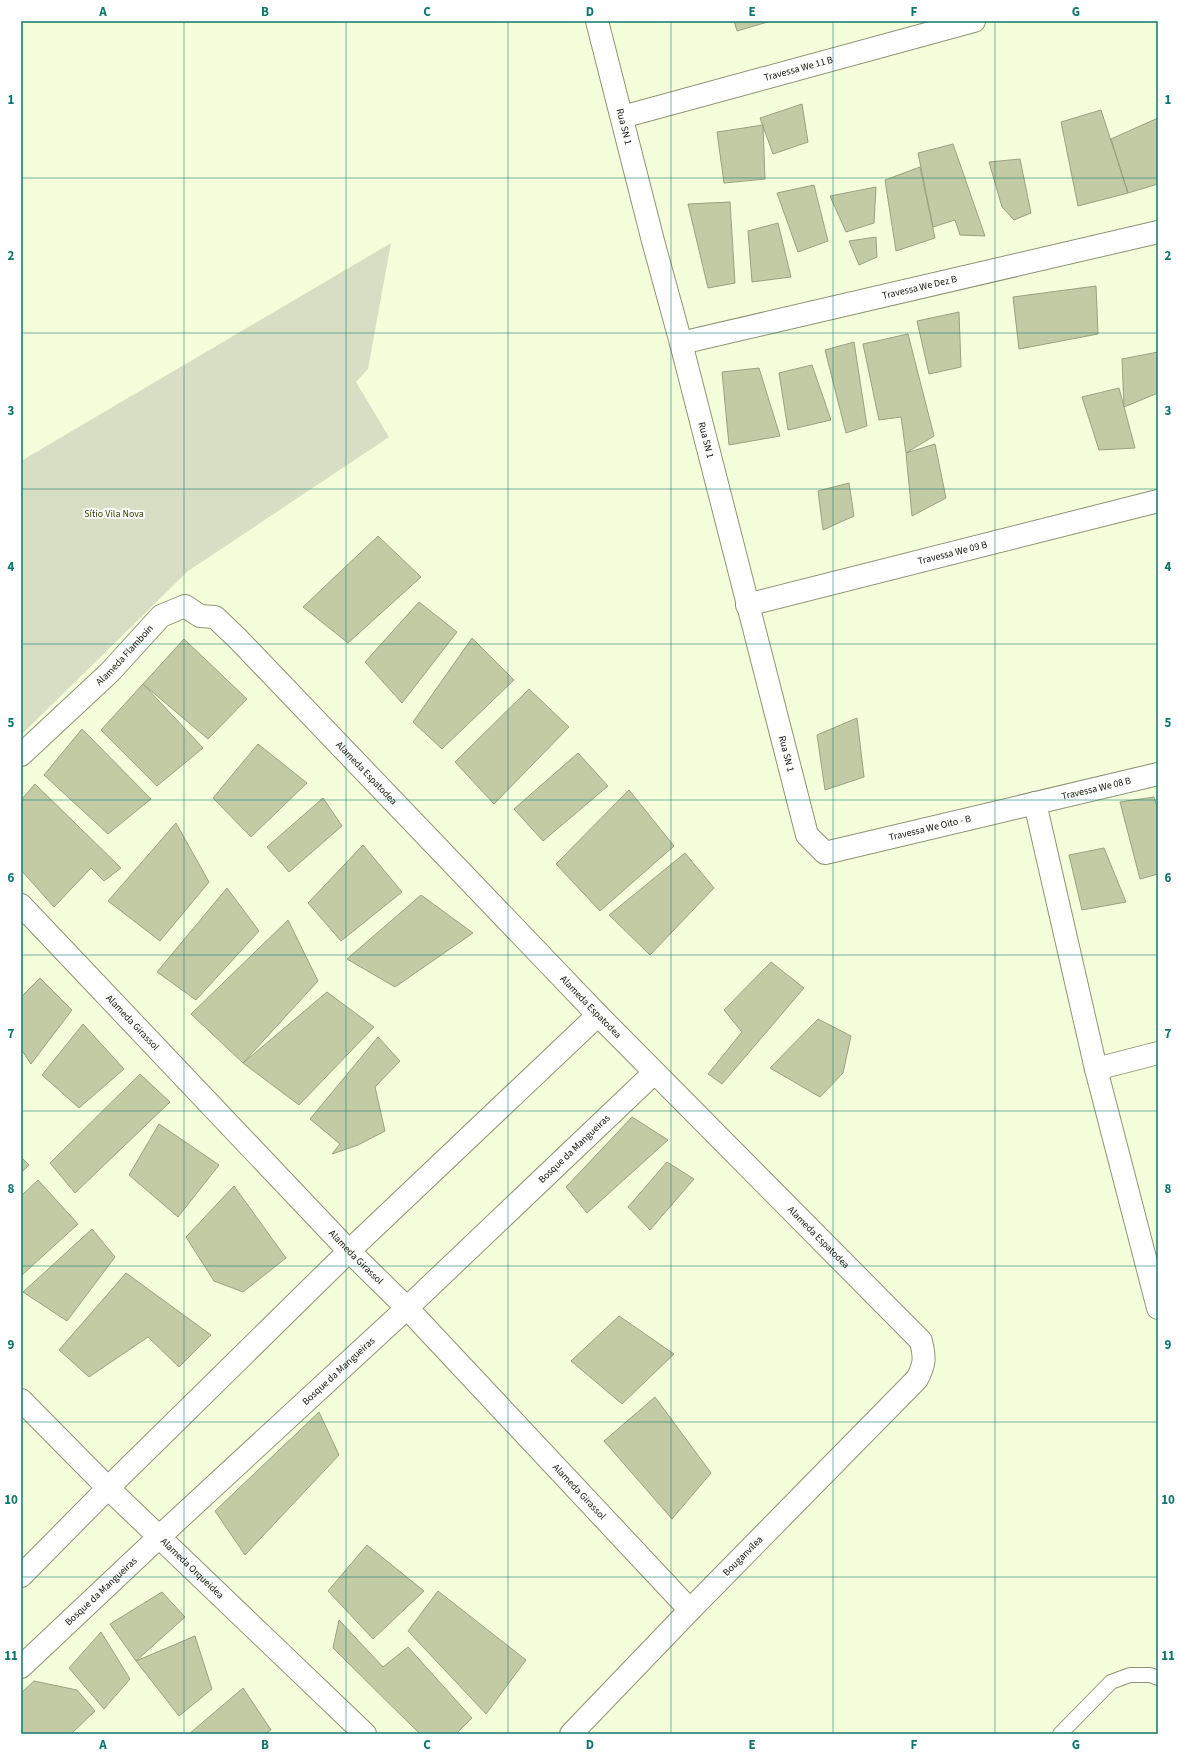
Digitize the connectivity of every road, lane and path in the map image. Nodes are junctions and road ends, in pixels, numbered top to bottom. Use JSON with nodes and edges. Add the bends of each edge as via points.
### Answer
{"nodes":[{"id":1,"x":598,"y":21,"type":"edge"},
{"id":2,"x":974,"y":21,"type":"edge"},
{"id":3,"x":622,"y":117,"type":"junction"},
{"id":4,"x":1158,"y":232,"type":"edge"},
{"id":5,"x":681,"y":342,"type":"junction"},
{"id":6,"x":1158,"y":500,"type":"edge"},
{"id":7,"x":748,"y":605,"type":"junction"},
{"id":8,"x":238,"y":639,"type":"joint"},
{"id":9,"x":21,"y":754,"type":"edge"},
{"id":10,"x":1158,"y":774,"type":"edge"},
{"id":11,"x":1035,"y":803,"type":"junction"},
{"id":12,"x":825,"y":853,"type":"joint"},
{"id":13,"x":21,"y":905,"type":"edge"},
{"id":14,"x":598,"y":1015,"type":"junction"},
{"id":15,"x":1158,"y":1053,"type":"edge"},
{"id":16,"x":1096,"y":1069,"type":"junction"},
{"id":17,"x":654,"y":1073,"type":"junction"},
{"id":18,"x":349,"y":1251,"type":"junction"},
{"id":19,"x":1157,"y":1303,"type":"edge"},
{"id":20,"x":407,"y":1308,"type":"junction"},
{"id":21,"x":917,"y":1380,"type":"joint"},
{"id":22,"x":21,"y":1400,"type":"edge"},
{"id":23,"x":108,"y":1488,"type":"junction"},
{"id":24,"x":159,"y":1537,"type":"junction"},
{"id":25,"x":21,"y":1576,"type":"edge"},
{"id":26,"x":690,"y":1610,"type":"junction"},
{"id":27,"x":21,"y":1667,"type":"edge"},
{"id":28,"x":1158,"y":1678,"type":"edge"},
{"id":29,"x":365,"y":1734,"type":"edge"},
{"id":30,"x":571,"y":1734,"type":"edge"},
{"id":31,"x":1060,"y":1734,"type":"edge"}],
"edges":[{"from":1,"to":3,"type":"street","name":"Rua SN 1"},
{"from":2,"to":3,"type":"street","name":"Travessa We 11 B"},
{"from":3,"to":5,"type":"street","name":"Rua SN 1"},
{"from":4,"to":5,"type":"street","name":"Travessa We Dez B"},
{"from":5,"to":7,"type":"street","name":"Rua SN 1"},
{"from":6,"to":7,"type":"street","name":"Travessa We 09 B"},
{"from":7,"to":12,"type":"street","name":"Rua SN 1","via":[[807,835]]},
{"from":8,"to":9,"type":"street","name":"Alameda Flamboin","via":[[215,617],[200,616],[185,606],[160,616],[110,672]]},
{"from":8,"to":14,"type":"street","name":"Alameda Espatodea"},
{"from":10,"to":11,"type":"street","name":"Travessa We 08 B"},
{"from":11,"to":12,"type":"street","name":"Travessa We Oito - B"},
{"from":11,"to":16,"type":"street"},
{"from":13,"to":18,"type":"street","name":"Alameda Girassol"},
{"from":14,"to":17,"type":"street","name":"Alameda Espatodea"},
{"from":14,"to":18,"type":"street"},
{"from":15,"to":16,"type":"street"},
{"from":16,"to":19,"type":"street"},
{"from":17,"to":20,"type":"street","name":"Bosque da Mangueiras"},
{"from":17,"to":21,"type":"street","name":"Alameda Espatodea","via":[[920,1341],[924,1354],[923,1368]]},
{"from":18,"to":20,"type":"street","name":"Alameda Girassol"},
{"from":18,"to":23,"type":"street"},
{"from":20,"to":24,"type":"street","name":"Bosque da Mangueiras"},
{"from":20,"to":26,"type":"street","name":"Alameda Girassol"},
{"from":21,"to":26,"type":"street","name":"Bouganvilea"},
{"from":22,"to":23,"type":"street","name":"Alameda Orqueidea"},
{"from":23,"to":24,"type":"street","name":"Alameda Orqueidea"},
{"from":23,"to":25,"type":"street"},
{"from":24,"to":27,"type":"street","name":"Bosque da Mangueiras"},
{"from":24,"to":29,"type":"street","name":"Alameda Orqueidea"},
{"from":26,"to":30,"type":"street","name":"Bouganvilea"},
{"from":28,"to":31,"type":"lane","via":[[1150,1675],[1130,1675],[1111,1682]]}]}
